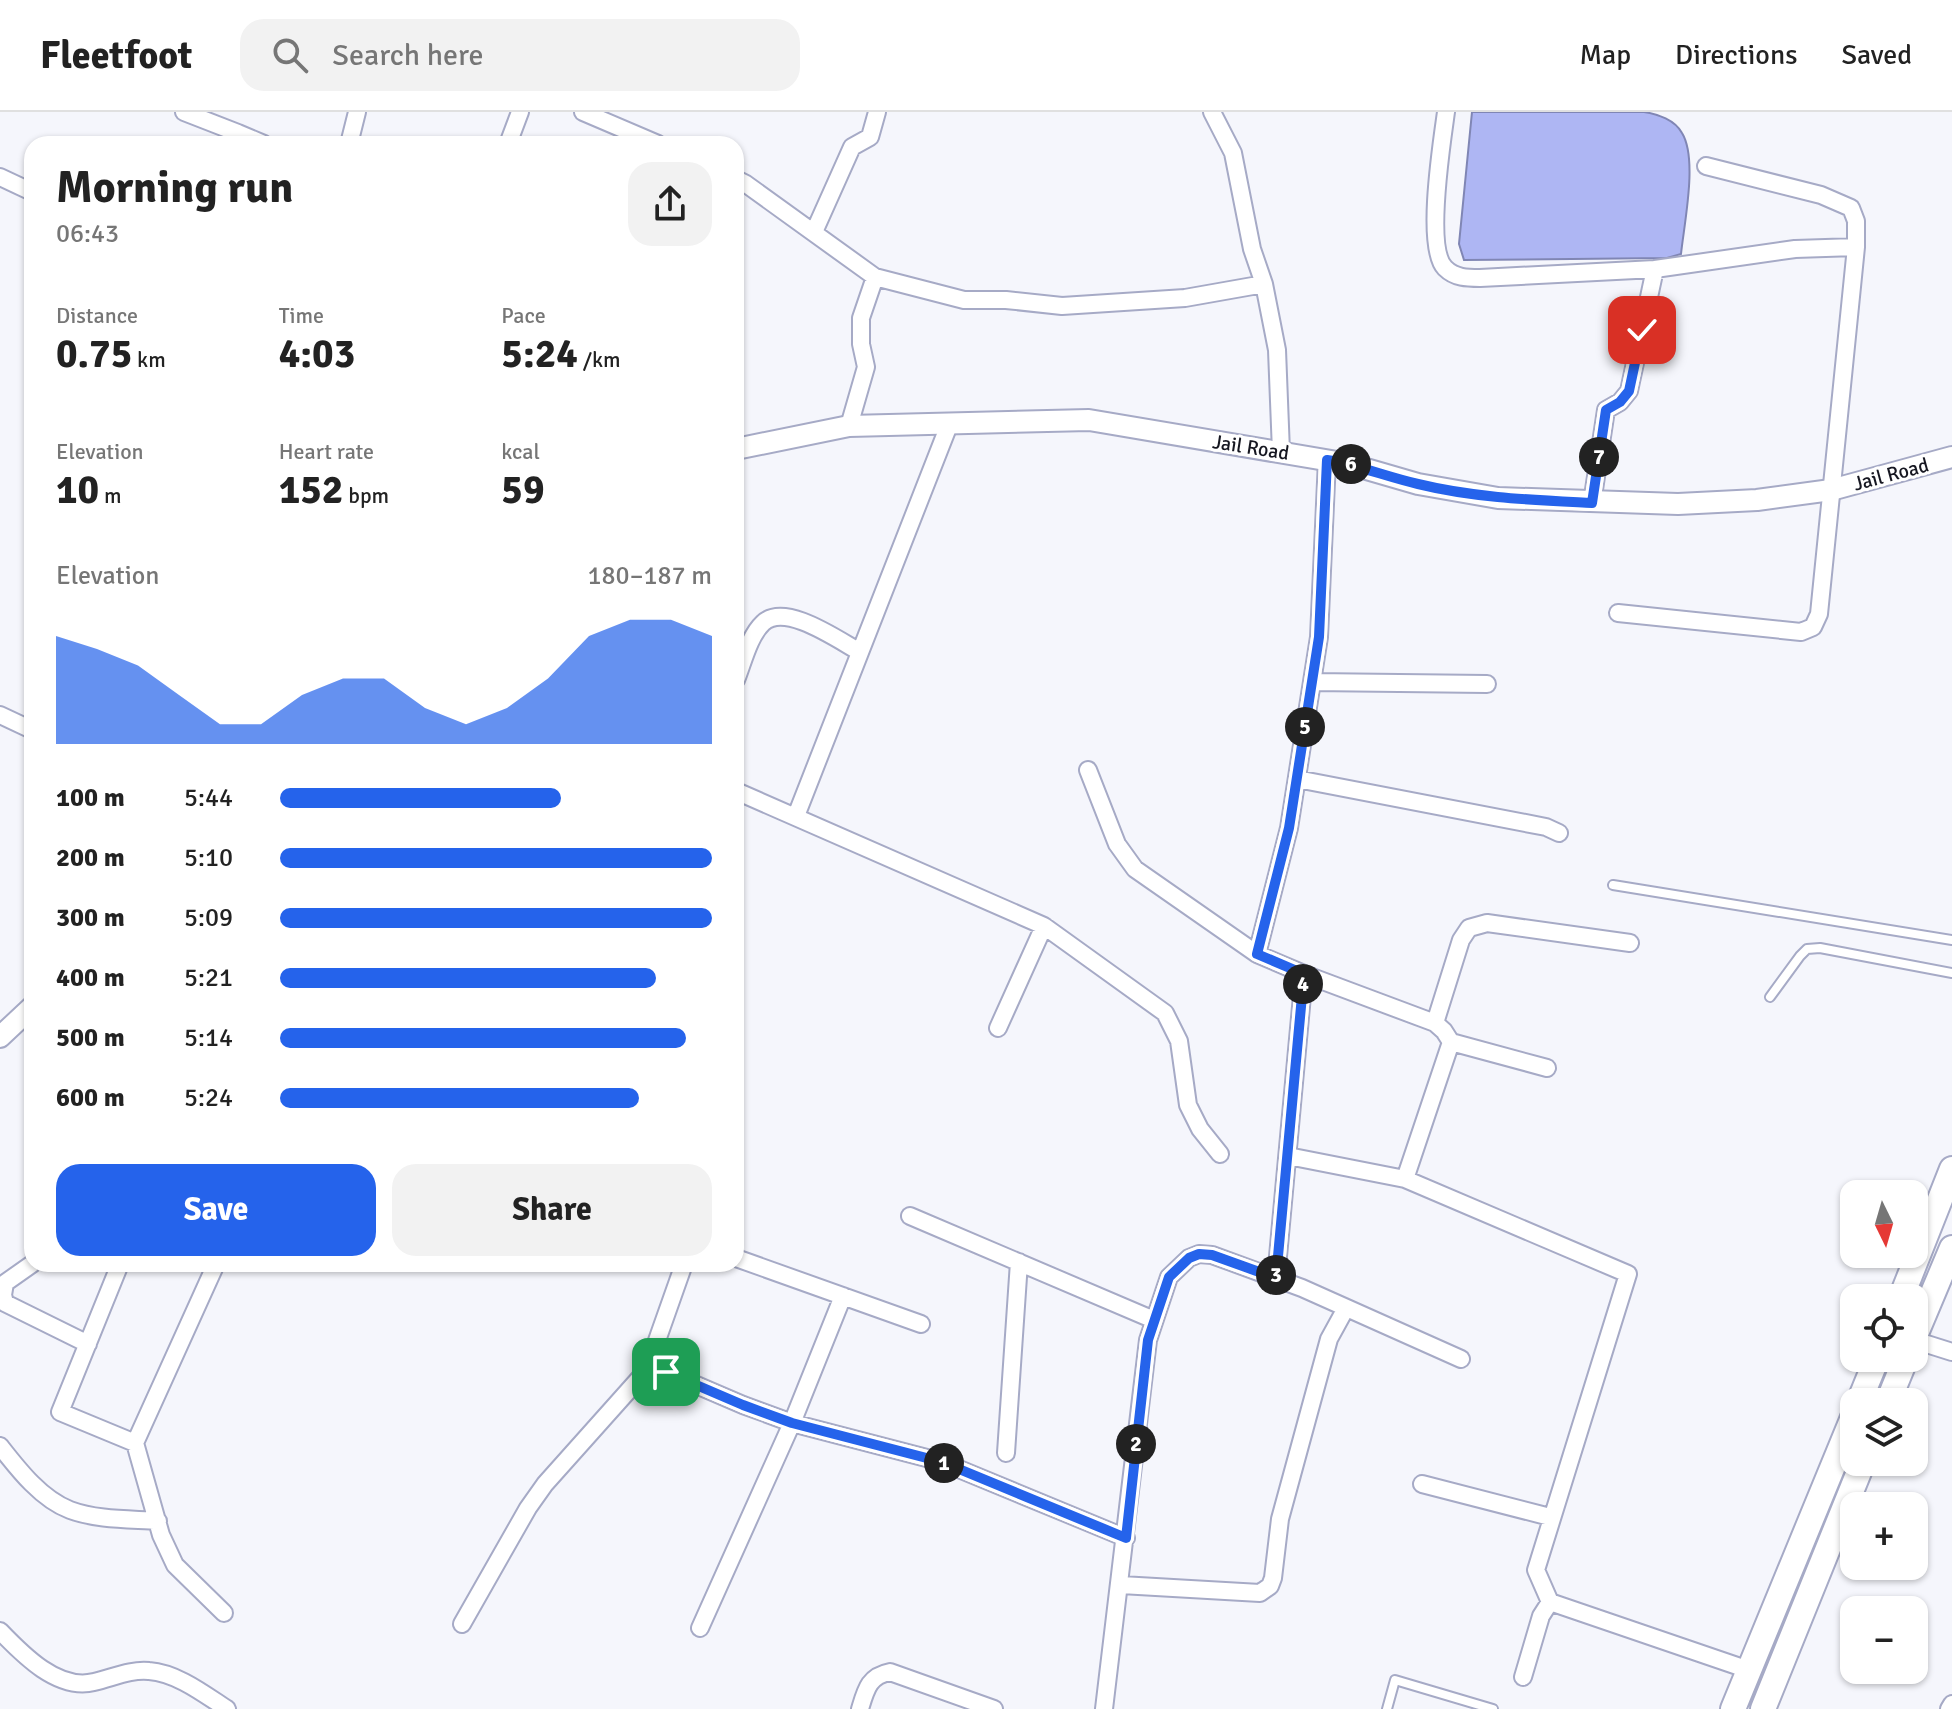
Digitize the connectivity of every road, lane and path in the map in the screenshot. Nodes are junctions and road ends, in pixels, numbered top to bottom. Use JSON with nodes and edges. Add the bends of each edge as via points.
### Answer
{"nodes":[{"id":1,"x":184,"y":112,"type":"edge"},
{"id":2,"x":357,"y":112,"type":"edge"},
{"id":3,"x":520,"y":112,"type":"edge"},
{"id":4,"x":583,"y":112,"type":"edge"},
{"id":5,"x":877,"y":112,"type":"edge"},
{"id":6,"x":1212,"y":112,"type":"edge"},
{"id":7,"x":1446,"y":112,"type":"edge"},
{"id":8,"x":230,"y":136,"type":"edge"},
{"id":9,"x":351,"y":136,"type":"edge"},
{"id":10,"x":511,"y":136,"type":"edge"},
{"id":11,"x":639,"y":136,"type":"edge"},
{"id":12,"x":1706,"y":166,"type":"dead end"},
{"id":13,"x":1,"y":180,"type":"edge"},
{"id":14,"x":744,"y":184,"type":"edge"},
{"id":15,"x":24,"y":189,"type":"edge"},
{"id":16,"x":814,"y":232,"type":"junction"},
{"id":17,"x":1856,"y":247,"type":"junction"},
{"id":18,"x":1655,"y":269,"type":"junction"},
{"id":19,"x":875,"y":277,"type":"junction"},
{"id":20,"x":1264,"y":284,"type":"junction"},
{"id":21,"x":949,"y":425,"type":"junction"},
{"id":22,"x":849,"y":426,"type":"junction"},
{"id":23,"x":744,"y":447,"type":"edge"},
{"id":24,"x":1281,"y":452,"type":"junction"},
{"id":25,"x":1952,"y":457,"type":"edge"},
{"id":26,"x":1327,"y":460,"type":"junction"},
{"id":27,"x":1831,"y":490,"type":"junction"},
{"id":28,"x":1592,"y":503,"type":"junction"},
{"id":29,"x":1618,"y":613,"type":"dead end"},
{"id":30,"x":860,"y":652,"type":"junction"},
{"id":31,"x":744,"y":661,"type":"edge"},
{"id":32,"x":1312,"y":682,"type":"junction"},
{"id":33,"x":1487,"y":684,"type":"dead end"},
{"id":34,"x":0,"y":715,"type":"edge"},
{"id":35,"x":24,"y":726,"type":"edge"},
{"id":36,"x":1088,"y":770,"type":"dead end"},
{"id":37,"x":1297,"y":779,"type":"junction"},
{"id":38,"x":744,"y":794,"type":"edge"},
{"id":39,"x":796,"y":816,"type":"junction"},
{"id":40,"x":1559,"y":833,"type":"dead end"},
{"id":41,"x":1613,"y":885,"type":"dead end"},
{"id":42,"x":1044,"y":926,"type":"junction"},
{"id":43,"x":1952,"y":940,"type":"edge"},
{"id":44,"x":1630,"y":943,"type":"dead end"},
{"id":45,"x":1257,"y":954,"type":"junction"},
{"id":46,"x":1952,"y":973,"type":"edge"},
{"id":47,"x":1304,"y":974,"type":"junction"},
{"id":48,"x":1770,"y":997,"type":"dead end"},
{"id":49,"x":24,"y":1014,"type":"edge"},
{"id":50,"x":1435,"y":1023,"type":"junction"},
{"id":51,"x":998,"y":1028,"type":"dead end"},
{"id":52,"x":0,"y":1037,"type":"edge"},
{"id":53,"x":1451,"y":1042,"type":"junction"},
{"id":54,"x":1547,"y":1068,"type":"dead end"},
{"id":55,"x":1220,"y":1154,"type":"dead end"},
{"id":56,"x":1288,"y":1156,"type":"junction"},
{"id":57,"x":1952,"y":1169,"type":"edge"},
{"id":58,"x":1405,"y":1179,"type":"junction"},
{"id":59,"x":910,"y":1216,"type":"dead end"},
{"id":60,"x":1952,"y":1248,"type":"edge"},
{"id":61,"x":744,"y":1261,"type":"edge"},
{"id":62,"x":1019,"y":1262,"type":"junction"},
{"id":63,"x":24,"y":1270,"type":"edge"},
{"id":64,"x":117,"y":1272,"type":"edge"},
{"id":65,"x":212,"y":1272,"type":"edge"},
{"id":66,"x":681,"y":1272,"type":"edge"},
{"id":67,"x":1276,"y":1278,"type":"junction"},
{"id":68,"x":1907,"y":1284,"type":"edge"},
{"id":69,"x":843,"y":1296,"type":"junction"},
{"id":70,"x":1928,"y":1305,"type":"edge"},
{"id":71,"x":1346,"y":1308,"type":"junction"},
{"id":72,"x":1154,"y":1320,"type":"junction"},
{"id":73,"x":921,"y":1324,"type":"dead end"},
{"id":74,"x":88,"y":1344,"type":"junction"},
{"id":75,"x":1928,"y":1344,"type":"edge"},
{"id":76,"x":1952,"y":1352,"type":"edge"},
{"id":77,"x":1461,"y":1359,"type":"dead end"},
{"id":78,"x":654,"y":1362,"type":"junction"},
{"id":79,"x":792,"y":1423,"type":"junction"},
{"id":80,"x":135,"y":1443,"type":"junction"},
{"id":81,"x":0,"y":1446,"type":"edge"},
{"id":82,"x":1840,"y":1449,"type":"edge"},
{"id":83,"x":1006,"y":1453,"type":"dead end"},
{"id":84,"x":1857,"y":1476,"type":"edge"},
{"id":85,"x":1422,"y":1484,"type":"dead end"},
{"id":86,"x":1550,"y":1517,"type":"junction"},
{"id":87,"x":158,"y":1521,"type":"junction"},
{"id":88,"x":1126,"y":1538,"type":"junction"},
{"id":89,"x":1121,"y":1585,"type":"junction"},
{"id":90,"x":1550,"y":1602,"type":"junction"},
{"id":91,"x":224,"y":1613,"type":"dead end"},
{"id":92,"x":462,"y":1624,"type":"dead end"},
{"id":93,"x":700,"y":1628,"type":"dead end"},
{"id":94,"x":0,"y":1631,"type":"edge"},
{"id":95,"x":1749,"y":1670,"type":"junction"},
{"id":96,"x":1523,"y":1677,"type":"dead end"},
{"id":97,"x":227,"y":1709,"type":"edge"},
{"id":98,"x":860,"y":1709,"type":"edge"},
{"id":99,"x":994,"y":1709,"type":"edge"},
{"id":100,"x":1104,"y":1709,"type":"edge"},
{"id":101,"x":1387,"y":1709,"type":"edge"},
{"id":102,"x":1493,"y":1709,"type":"edge"},
{"id":103,"x":1733,"y":1709,"type":"edge"},
{"id":104,"x":1763,"y":1709,"type":"edge"}],
"edges":[{"from":1,"to":8,"type":"street"},
{"from":2,"to":9,"type":"street"},
{"from":3,"to":10,"type":"street"},
{"from":4,"to":11,"type":"street"},
{"from":5,"to":16,"type":"street","via":[[870,137],[852,147]]},
{"from":6,"to":20,"type":"street","via":[[1233,153]]},
{"from":7,"to":18,"type":"street","via":[[1436,181],[1438,255],[1443,267],[1459,277],[1480,278]]},
{"from":12,"to":17,"type":"street","via":[[1821,195],[1851,208]]},
{"from":13,"to":15,"type":"street"},
{"from":14,"to":16,"type":"street"},
{"from":16,"to":19,"type":"street"},
{"from":17,"to":18,"type":"street","via":[[1795,249]]},
{"from":17,"to":27,"type":"street"},
{"from":18,"to":28,"type":"street","via":[[1629,391],[1606,410]]},
{"from":19,"to":20,"type":"street","via":[[964,300],[1062,306],[1185,298]]},
{"from":19,"to":22,"type":"street","via":[[861,318],[866,367]]},
{"from":20,"to":24,"type":"street","via":[[1277,350]]},
{"from":21,"to":22,"type":"street","name":"Jail Road"},
{"from":21,"to":24,"type":"street","name":"Jail Road","via":[[1089,420]]},
{"from":21,"to":30,"type":"street"},
{"from":22,"to":23,"type":"street","name":"Jail Road"},
{"from":24,"to":26,"type":"street","name":"Jail Road"},
{"from":25,"to":27,"type":"street","name":"Jail Road"},
{"from":26,"to":28,"type":"street","name":"Jail Road","via":[[1498,498]]},
{"from":26,"to":32,"type":"street"},
{"from":27,"to":28,"type":"street","name":"Jail Road","via":[[1757,500]]},
{"from":27,"to":29,"type":"street","via":[[1819,614],[1813,627],[1801,632]]},
{"from":30,"to":31,"type":"street","via":[[797,619],[774,618],[764,621]]},
{"from":30,"to":39,"type":"street"},
{"from":32,"to":33,"type":"street"},
{"from":32,"to":37,"type":"street"},
{"from":34,"to":35,"type":"street"},
{"from":36,"to":45,"type":"street","via":[[1117,844],[1135,869]]},
{"from":37,"to":40,"type":"street"},
{"from":37,"to":45,"type":"street"},
{"from":38,"to":39,"type":"street"},
{"from":39,"to":42,"type":"street"},
{"from":41,"to":43,"type":"lane"},
{"from":42,"to":51,"type":"street"},
{"from":42,"to":55,"type":"street","via":[[1165,1013],[1179,1041],[1188,1105]]},
{"from":44,"to":50,"type":"street","via":[[1487,923],[1469,928]]},
{"from":45,"to":47,"type":"street"},
{"from":46,"to":48,"type":"lane","via":[[1807,949]]},
{"from":47,"to":50,"type":"street"},
{"from":47,"to":56,"type":"street"},
{"from":49,"to":52,"type":"street"},
{"from":50,"to":53,"type":"street"},
{"from":53,"to":54,"type":"street"},
{"from":53,"to":58,"type":"street"},
{"from":56,"to":58,"type":"street"},
{"from":56,"to":67,"type":"street"},
{"from":57,"to":68,"type":"main road"},
{"from":58,"to":86,"type":"street","via":[[1628,1274]]},
{"from":59,"to":62,"type":"street"},
{"from":60,"to":70,"type":"main road"},
{"from":61,"to":69,"type":"street"},
{"from":62,"to":72,"type":"street"},
{"from":62,"to":83,"type":"street"},
{"from":63,"to":74,"type":"street","via":[[5,1283],[5,1303]]},
{"from":64,"to":74,"type":"street"},
{"from":65,"to":80,"type":"street"},
{"from":66,"to":78,"type":"street","via":[[657,1337]]},
{"from":67,"to":71,"type":"street"},
{"from":67,"to":72,"type":"street","via":[[1199,1254],[1169,1277]]},
{"from":69,"to":73,"type":"street"},
{"from":69,"to":79,"type":"street"},
{"from":71,"to":77,"type":"street"},
{"from":71,"to":89,"type":"street","via":[[1329,1339],[1280,1519],[1270,1586],[1260,1593]]},
{"from":72,"to":88,"type":"street"},
{"from":74,"to":80,"type":"street","via":[[60,1412]]},
{"from":75,"to":76,"type":"street"},
{"from":78,"to":79,"type":"street","via":[[666,1372]]},
{"from":78,"to":92,"type":"street","via":[[545,1484]]},
{"from":79,"to":88,"type":"street","via":[[942,1462]]},
{"from":79,"to":93,"type":"street"},
{"from":80,"to":87,"type":"street"},
{"from":81,"to":87,"type":"street","via":[[39,1490],[68,1509]]},
{"from":82,"to":95,"type":"main road"},
{"from":84,"to":104,"type":"main road"},
{"from":85,"to":86,"type":"street"},
{"from":86,"to":90,"type":"street","via":[[1536,1570]]},
{"from":87,"to":91,"type":"street","via":[[175,1565]]},
{"from":88,"to":89,"type":"street"},
{"from":89,"to":100,"type":"street"},
{"from":90,"to":95,"type":"street"},
{"from":90,"to":96,"type":"street"},
{"from":94,"to":97,"type":"street","via":[[47,1672],[68,1683],[148,1671],[191,1687]]},
{"from":95,"to":103,"type":"main road"},
{"from":98,"to":99,"type":"street","via":[[866,1687],[877,1674],[890,1672]]},
{"from":101,"to":102,"type":"lane","via":[[1395,1680]]}]}
